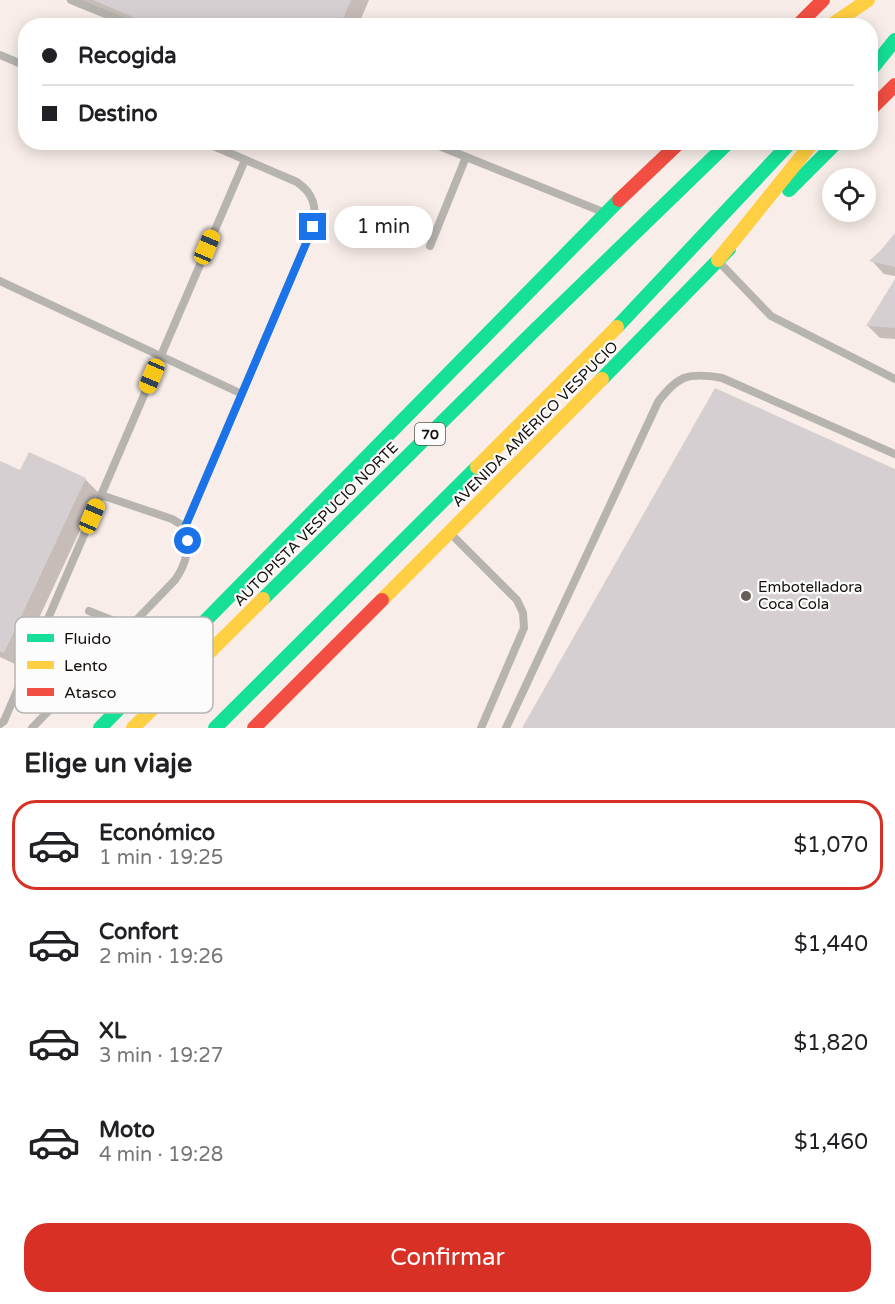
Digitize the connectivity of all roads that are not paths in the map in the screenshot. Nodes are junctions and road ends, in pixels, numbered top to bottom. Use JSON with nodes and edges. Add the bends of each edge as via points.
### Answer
{"nodes":[{"id":1,"x":71,"y":0,"type":"edge"},
{"id":2,"x":823,"y":0,"type":"edge"},
{"id":3,"x":868,"y":0,"type":"edge"},
{"id":4,"x":874,"y":0,"type":"edge"},
{"id":5,"x":115,"y":18,"type":"edge"},
{"id":6,"x":805,"y":18,"type":"edge"},
{"id":7,"x":842,"y":18,"type":"edge"},
{"id":8,"x":857,"y":18,"type":"edge"},
{"id":9,"x":895,"y":35,"type":"edge"},
{"id":10,"x":895,"y":40,"type":"edge"},
{"id":11,"x":878,"y":53,"type":"edge"},
{"id":12,"x":0,"y":55,"type":"edge"},
{"id":13,"x":878,"y":61,"type":"edge"},
{"id":14,"x":18,"y":63,"type":"edge"},
{"id":15,"x":895,"y":85,"type":"edge"},
{"id":16,"x":878,"y":102,"type":"edge"},
{"id":17,"x":222,"y":150,"type":"edge"},
{"id":18,"x":449,"y":150,"type":"edge"},
{"id":19,"x":672,"y":150,"type":"edge"},
{"id":20,"x":721,"y":150,"type":"edge"},
{"id":21,"x":783,"y":150,"type":"edge"},
{"id":22,"x":807,"y":150,"type":"edge"},
{"id":23,"x":829,"y":150,"type":"edge"},
{"id":24,"x":466,"y":157,"type":"junction"},
{"id":25,"x":244,"y":160,"type":"junction"},
{"id":26,"x":606,"y":213,"type":"junction"},
{"id":27,"x":430,"y":246,"type":"dead end"},
{"id":28,"x":718,"y":260,"type":"junction"},
{"id":29,"x":0,"y":281,"type":"edge"},
{"id":30,"x":160,"y":356,"type":"junction"},
{"id":31,"x":895,"y":379,"type":"edge"},
{"id":32,"x":242,"y":394,"type":"junction"},
{"id":33,"x":895,"y":454,"type":"edge"},
{"id":34,"x":101,"y":495,"type":"junction"},
{"id":35,"x":185,"y":527,"type":"junction"},
{"id":36,"x":450,"y":532,"type":"junction"},
{"id":37,"x":89,"y":611,"type":"dead end"},
{"id":38,"x":49,"y":617,"type":"edge"},
{"id":39,"x":104,"y":617,"type":"edge"},
{"id":40,"x":139,"y":617,"type":"edge"},
{"id":41,"x":209,"y":617,"type":"edge"},
{"id":42,"x":213,"y":649,"type":"edge"},
{"id":43,"x":15,"y":695,"type":"edge"},
{"id":44,"x":46,"y":713,"type":"edge"},
{"id":45,"x":115,"y":713,"type":"edge"},
{"id":46,"x":148,"y":713,"type":"edge"},
{"id":47,"x":0,"y":724,"type":"edge"},
{"id":48,"x":32,"y":728,"type":"edge"},
{"id":49,"x":100,"y":728,"type":"edge"},
{"id":50,"x":133,"y":728,"type":"edge"},
{"id":51,"x":215,"y":728,"type":"edge"},
{"id":52,"x":254,"y":728,"type":"edge"},
{"id":53,"x":480,"y":728,"type":"edge"},
{"id":54,"x":506,"y":728,"type":"edge"}],
"edges":[{"from":1,"to":5,"type":"lane"},
{"from":2,"to":6,"type":"main road"},
{"from":3,"to":7,"type":"main road"},
{"from":4,"to":8,"type":"main road"},
{"from":9,"to":11,"type":"main road"},
{"from":10,"to":13,"type":"main road"},
{"from":12,"to":14,"type":"lane"},
{"from":15,"to":16,"type":"main road"},
{"from":17,"to":25,"type":"lane"},
{"from":18,"to":24,"type":"lane"},
{"from":19,"to":26,"type":"main road"},
{"from":20,"to":42,"type":"main road","name":"AUTOPISTA VESPUCIO NORTE","number":"70"},
{"from":21,"to":51,"type":"main road","via":[[586,359]]},
{"from":22,"to":28,"type":"main road"},
{"from":23,"to":28,"type":"main road","name":"AVENIDA AMÉRICO VESPUCIO"},
{"from":24,"to":26,"type":"lane"},
{"from":24,"to":27,"type":"lane"},
{"from":25,"to":30,"type":"lane"},
{"from":25,"to":32,"type":"lane","via":[[297,182],[306,189],[315,205],[315,214],[313,227]]},
{"from":26,"to":41,"type":"main road"},
{"from":28,"to":31,"type":"lane","via":[[771,316]]},
{"from":28,"to":36,"type":"main road","name":"AVENIDA AMÉRICO VESPUCIO"},
{"from":29,"to":30,"type":"lane"},
{"from":30,"to":32,"type":"lane"},
{"from":30,"to":34,"type":"lane"},
{"from":32,"to":35,"type":"lane"},
{"from":33,"to":54,"type":"lane","via":[[722,378],[684,376],[658,402]]},
{"from":34,"to":35,"type":"lane"},
{"from":34,"to":38,"type":"lane"},
{"from":35,"to":40,"type":"lane","via":[[188,554],[182,570]]},
{"from":36,"to":52,"type":"main road","name":"AVENIDA AMÉRICO VESPUCIO"},
{"from":36,"to":53,"type":"lane","via":[[517,600],[523,613],[524,628]]},
{"from":37,"to":39,"type":"lane"},
{"from":43,"to":47,"type":"lane"},
{"from":44,"to":48,"type":"lane"},
{"from":45,"to":49,"type":"main road"},
{"from":46,"to":50,"type":"main road","name":"AUTOPISTA VESPUCIO NORTE","number":"70"}]}
